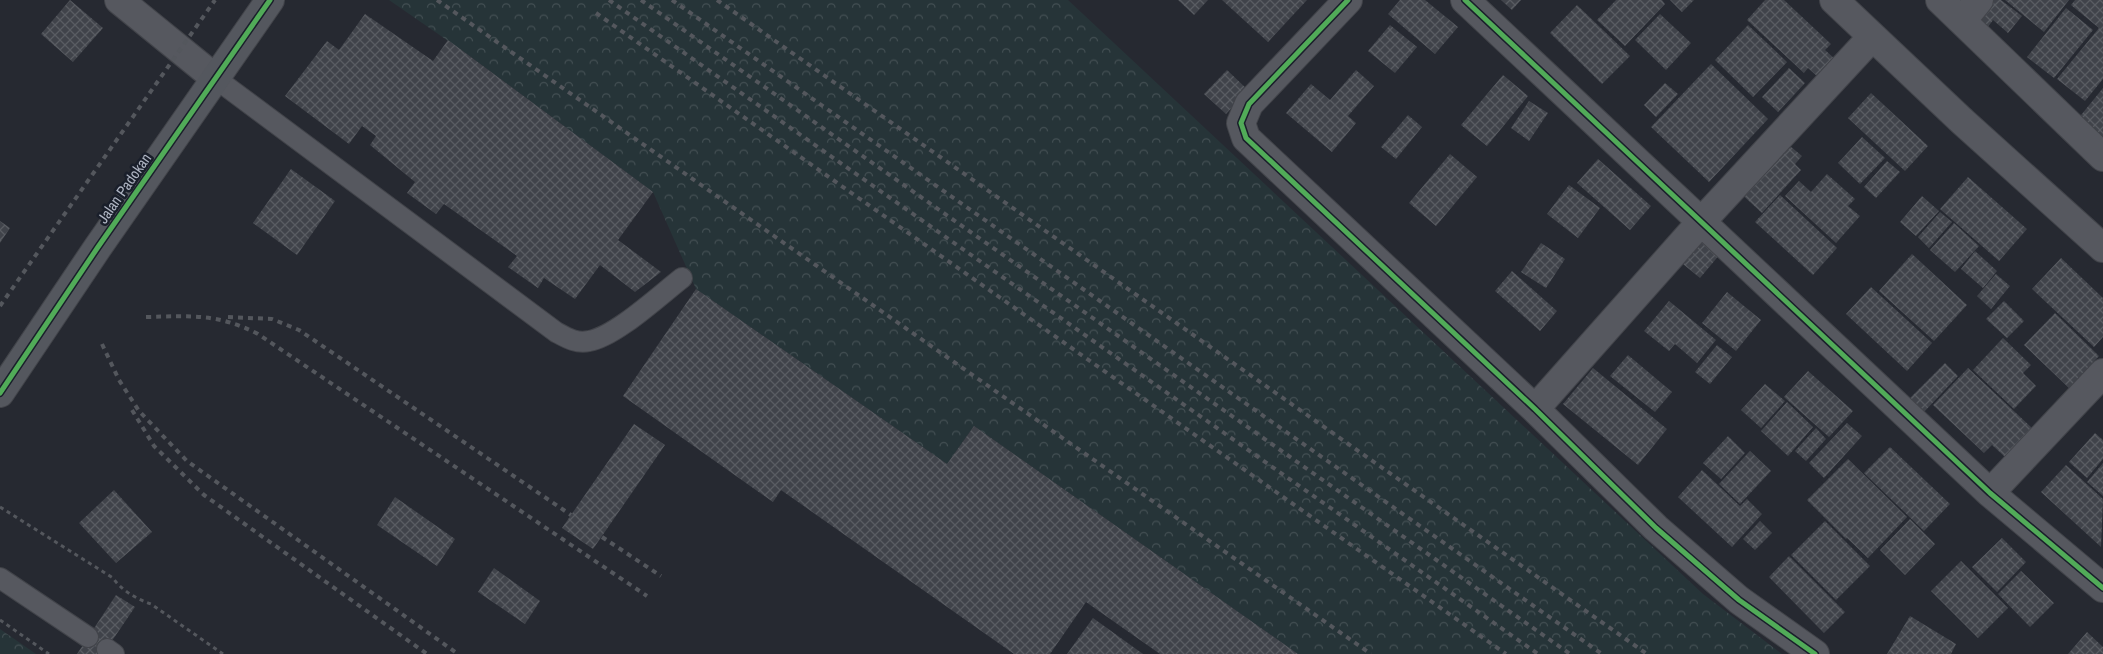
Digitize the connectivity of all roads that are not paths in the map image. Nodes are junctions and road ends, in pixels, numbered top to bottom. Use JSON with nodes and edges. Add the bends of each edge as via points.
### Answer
{"nodes":[{"id":1,"x":119,"y":0,"type":"edge"},
{"id":2,"x":270,"y":0,"type":"edge"},
{"id":3,"x":1348,"y":0,"type":"edge"},
{"id":4,"x":1465,"y":0,"type":"edge"},
{"id":5,"x":1834,"y":0,"type":"edge"},
{"id":6,"x":1940,"y":0,"type":"edge"},
{"id":7,"x":1979,"y":0,"type":"edge"},
{"id":8,"x":1962,"y":21,"type":"junction"},
{"id":9,"x":1872,"y":37,"type":"junction"},
{"id":10,"x":215,"y":78,"type":"junction"},
{"id":11,"x":2103,"y":157,"type":"edge"},
{"id":12,"x":1701,"y":222,"type":"junction"},
{"id":13,"x":2103,"y":248,"type":"edge"},
{"id":14,"x":682,"y":278,"type":"dead end"},
{"id":15,"x":2103,"y":373,"type":"edge"},
{"id":16,"x":0,"y":393,"type":"edge"},
{"id":17,"x":1535,"y":409,"type":"junction"},
{"id":18,"x":1990,"y":493,"type":"junction"},
{"id":19,"x":0,"y":578,"type":"edge"},
{"id":20,"x":2103,"y":588,"type":"edge"},
{"id":21,"x":88,"y":637,"type":"dead end"},
{"id":22,"x":1815,"y":654,"type":"edge"}],
"edges":[{"from":1,"to":10,"type":"street"},
{"from":2,"to":10,"type":"street","name":"Jalan Padokan"},
{"from":3,"to":17,"type":"street","via":[[1254,97],[1242,117],[1242,130],[1246,138]]},
{"from":4,"to":12,"type":"street"},
{"from":5,"to":9,"type":"street"},
{"from":6,"to":8,"type":"street"},
{"from":7,"to":8,"type":"street"},
{"from":8,"to":11,"type":"street"},
{"from":9,"to":12,"type":"street"},
{"from":9,"to":13,"type":"street"},
{"from":10,"to":14,"type":"lane","via":[[571,340],[587,342],[604,337]]},
{"from":10,"to":16,"type":"street","name":"Jalan Padokan"},
{"from":12,"to":17,"type":"street"},
{"from":12,"to":18,"type":"street"},
{"from":15,"to":18,"type":"street"},
{"from":17,"to":22,"type":"street","via":[[1664,535],[1740,600]]},
{"from":18,"to":20,"type":"street"},
{"from":19,"to":21,"type":"lane"}]}
